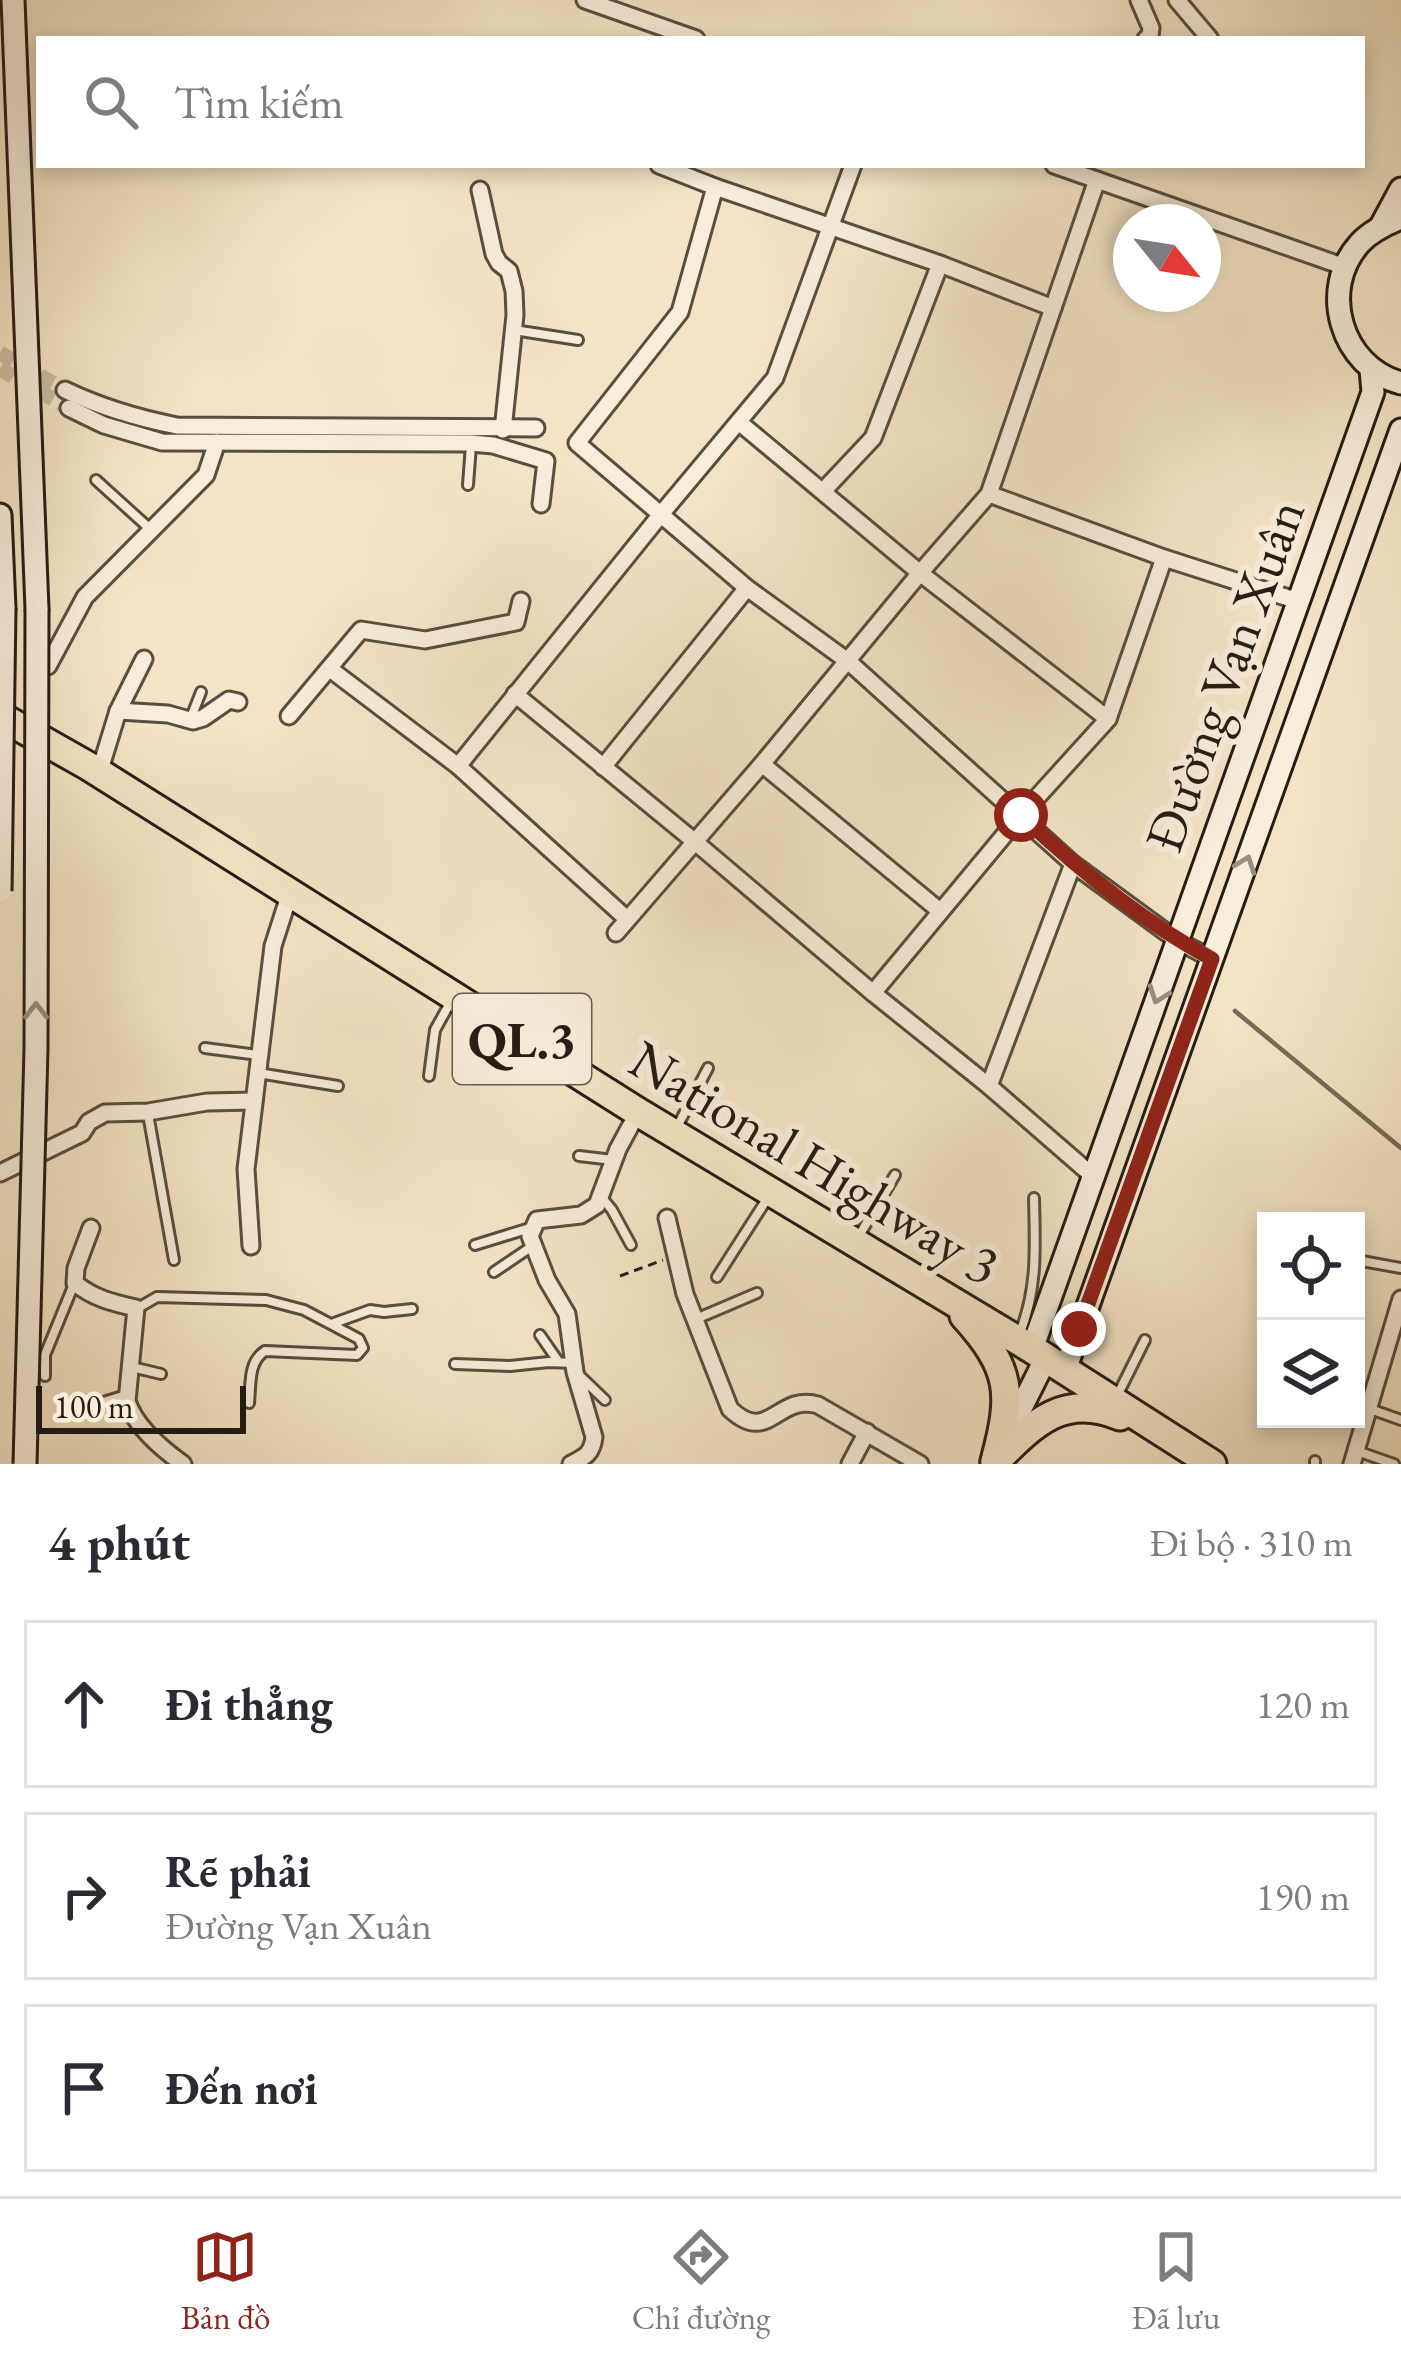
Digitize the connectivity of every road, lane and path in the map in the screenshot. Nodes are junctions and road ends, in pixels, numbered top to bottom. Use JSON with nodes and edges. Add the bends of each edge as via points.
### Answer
{"nodes":[{"id":1,"x":13,"y":0,"type":"edge"},
{"id":2,"x":585,"y":0,"type":"edge"},
{"id":3,"x":1139,"y":0,"type":"edge"},
{"id":4,"x":1177,"y":0,"type":"edge"},
{"id":5,"x":644,"y":21,"type":"junction"},
{"id":6,"x":640,"y":36,"type":"edge"},
{"id":7,"x":687,"y":36,"type":"edge"},
{"id":8,"x":1150,"y":36,"type":"edge"},
{"id":9,"x":1207,"y":36,"type":"edge"},
{"id":10,"x":667,"y":168,"type":"edge"},
{"id":11,"x":852,"y":168,"type":"edge"},
{"id":12,"x":1063,"y":168,"type":"edge"},
{"id":13,"x":1097,"y":180,"type":"junction"},
{"id":14,"x":715,"y":187,"type":"junction"},
{"id":15,"x":1401,"y":189,"type":"edge"},
{"id":16,"x":479,"y":190,"type":"dead end"},
{"id":17,"x":1391,"y":222,"type":"edge"},
{"id":18,"x":833,"y":226,"type":"junction"},
{"id":19,"x":940,"y":264,"type":"junction"},
{"id":20,"x":1345,"y":267,"type":"junction"},
{"id":21,"x":1053,"y":308,"type":"junction"},
{"id":22,"x":513,"y":330,"type":"junction"},
{"id":23,"x":578,"y":340,"type":"dead end"},
{"id":24,"x":1371,"y":369,"type":"junction"},
{"id":25,"x":1401,"y":383,"type":"edge"},
{"id":26,"x":65,"y":390,"type":"tunnel mouth"},
{"id":27,"x":69,"y":408,"type":"tunnel mouth"},
{"id":28,"x":740,"y":423,"type":"junction"},
{"id":29,"x":536,"y":428,"type":"dead end"},
{"id":30,"x":503,"y":430,"type":"junction"},
{"id":31,"x":1401,"y":430,"type":"edge"},
{"id":32,"x":218,"y":442,"type":"junction"},
{"id":33,"x":471,"y":443,"type":"junction"},
{"id":34,"x":96,"y":480,"type":"dead end"},
{"id":35,"x":468,"y":485,"type":"dead end"},
{"id":36,"x":824,"y":490,"type":"junction"},
{"id":37,"x":989,"y":494,"type":"junction"},
{"id":38,"x":541,"y":504,"type":"dead end"},
{"id":39,"x":662,"y":513,"type":"junction"},
{"id":40,"x":0,"y":515,"type":"edge"},
{"id":41,"x":151,"y":530,"type":"junction"},
{"id":42,"x":1164,"y":558,"type":"junction"},
{"id":43,"x":920,"y":572,"type":"junction"},
{"id":44,"x":748,"y":588,"type":"junction"},
{"id":45,"x":521,"y":601,"type":"dead end"},
{"id":46,"x":1298,"y":601,"type":"junction"},
{"id":47,"x":144,"y":658,"type":"dead end"},
{"id":48,"x":849,"y":662,"type":"junction"},
{"id":49,"x":48,"y":666,"type":"dead end"},
{"id":50,"x":330,"y":669,"type":"junction"},
{"id":51,"x":201,"y":692,"type":"dead end"},
{"id":52,"x":515,"y":694,"type":"junction"},
{"id":53,"x":238,"y":702,"type":"dead end"},
{"id":54,"x":118,"y":711,"type":"junction"},
{"id":55,"x":0,"y":716,"type":"edge"},
{"id":56,"x":289,"y":716,"type":"dead end"},
{"id":57,"x":184,"y":719,"type":"junction"},
{"id":58,"x":1108,"y":719,"type":"junction"},
{"id":59,"x":762,"y":764,"type":"junction"},
{"id":60,"x":458,"y":766,"type":"junction"},
{"id":61,"x":603,"y":767,"type":"junction"},
{"id":62,"x":100,"y":773,"type":"junction"},
{"id":63,"x":1021,"y":815,"type":"junction"},
{"id":64,"x":694,"y":841,"type":"junction"},
{"id":65,"x":1073,"y":865,"type":"junction"},
{"id":66,"x":0,"y":891,"type":"edge"},
{"id":67,"x":290,"y":893,"type":"junction"},
{"id":68,"x":940,"y":911,"type":"junction"},
{"id":69,"x":1178,"y":941,"type":"junction"},
{"id":70,"x":1212,"y":959,"type":"junction"},
{"id":71,"x":873,"y":993,"type":"junction"},
{"id":72,"x":454,"y":996,"type":"junction"},
{"id":73,"x":206,"y":1048,"type":"dead end"},
{"id":74,"x":258,"y":1064,"type":"junction"},
{"id":75,"x":708,"y":1068,"type":"dead end"},
{"id":76,"x":429,"y":1076,"type":"dead end"},
{"id":77,"x":338,"y":1086,"type":"dead end"},
{"id":78,"x":989,"y":1087,"type":"junction"},
{"id":79,"x":254,"y":1101,"type":"junction"},
{"id":80,"x":148,"y":1112,"type":"junction"},
{"id":81,"x":638,"y":1112,"type":"junction"},
{"id":82,"x":674,"y":1134,"type":"junction"},
{"id":83,"x":579,"y":1156,"type":"dead end"},
{"id":84,"x":614,"y":1160,"type":"junction"},
{"id":85,"x":0,"y":1173,"type":"edge"},
{"id":86,"x":895,"y":1175,"type":"dead end"},
{"id":87,"x":1094,"y":1177,"type":"junction"},
{"id":88,"x":771,"y":1192,"type":"junction"},
{"id":89,"x":602,"y":1198,"type":"junction"},
{"id":90,"x":1034,"y":1198,"type":"dead end"},
{"id":91,"x":667,"y":1218,"type":"dead end"},
{"id":92,"x":532,"y":1227,"type":"junction"},
{"id":93,"x":91,"y":1228,"type":"dead end"},
{"id":94,"x":856,"y":1243,"type":"junction"},
{"id":95,"x":475,"y":1245,"type":"dead end"},
{"id":96,"x":631,"y":1245,"type":"dead end"},
{"id":97,"x":251,"y":1246,"type":"dead end"},
{"id":98,"x":532,"y":1246,"type":"junction"},
{"id":99,"x":676,"y":1255,"type":"junction"},
{"id":100,"x":174,"y":1260,"type":"dead end"},
{"id":101,"x":1365,"y":1261,"type":"edge"},
{"id":102,"x":1401,"y":1268,"type":"edge"},
{"id":103,"x":494,"y":1272,"type":"dead end"},
{"id":104,"x":620,"y":1276,"type":"dead end"},
{"id":105,"x":717,"y":1276,"type":"dead end"},
{"id":106,"x":75,"y":1282,"type":"junction"},
{"id":107,"x":757,"y":1293,"type":"dead end"},
{"id":108,"x":949,"y":1299,"type":"junction"},
{"id":109,"x":1401,"y":1299,"type":"edge"},
{"id":110,"x":136,"y":1308,"type":"junction"},
{"id":111,"x":412,"y":1309,"type":"dead end"},
{"id":112,"x":694,"y":1319,"type":"junction"},
{"id":113,"x":332,"y":1324,"type":"junction"},
{"id":114,"x":540,"y":1335,"type":"dead end"},
{"id":115,"x":1145,"y":1340,"type":"dead end"},
{"id":116,"x":1040,"y":1354,"type":"junction"},
{"id":117,"x":455,"y":1364,"type":"dead end"},
{"id":118,"x":131,"y":1366,"type":"junction"},
{"id":119,"x":569,"y":1366,"type":"junction"},
{"id":120,"x":160,"y":1374,"type":"dead end"},
{"id":121,"x":45,"y":1376,"type":"dead end"},
{"id":122,"x":128,"y":1395,"type":"junction"},
{"id":123,"x":605,"y":1400,"type":"dead end"},
{"id":124,"x":1114,"y":1401,"type":"junction"},
{"id":125,"x":249,"y":1403,"type":"dead end"},
{"id":126,"x":98,"y":1405,"type":"dead end"},
{"id":127,"x":1369,"y":1408,"type":"junction"},
{"id":128,"x":1401,"y":1420,"type":"edge"},
{"id":129,"x":867,"y":1432,"type":"junction"},
{"id":130,"x":1171,"y":1438,"type":"junction"},
{"id":131,"x":1354,"y":1457,"type":"edge"},
{"id":132,"x":180,"y":1463,"type":"edge"},
{"id":133,"x":994,"y":1463,"type":"edge"},
{"id":134,"x":25,"y":1464,"type":"edge"},
{"id":135,"x":571,"y":1464,"type":"edge"},
{"id":136,"x":850,"y":1464,"type":"edge"},
{"id":137,"x":920,"y":1464,"type":"edge"},
{"id":138,"x":1212,"y":1464,"type":"edge"},
{"id":139,"x":1394,"y":1464,"type":"edge"}],
"edges":[{"from":134,"to":1,"type":"street","one_way":true,"bridge":true,"via":[[37,609]]},
{"from":2,"to":5,"type":"street"},
{"from":3,"to":8,"type":"street"},
{"from":4,"to":9,"type":"street"},
{"from":5,"to":6,"type":"street"},
{"from":5,"to":7,"type":"street"},
{"from":10,"to":14,"type":"street"},
{"from":11,"to":18,"type":"street"},
{"from":12,"to":13,"type":"street"},
{"from":13,"to":20,"type":"street"},
{"from":13,"to":21,"type":"street"},
{"from":14,"to":18,"type":"street"},
{"from":14,"to":39,"type":"street","via":[[680,312],[577,443]]},
{"from":15,"to":17,"type":"street"},
{"from":16,"to":22,"type":"street","via":[[494,254],[513,280]]},
{"from":17,"to":20,"type":"street"},
{"from":18,"to":19,"type":"street"},
{"from":18,"to":28,"type":"street","via":[[775,378]]},
{"from":19,"to":21,"type":"street"},
{"from":19,"to":36,"type":"street","via":[[873,438]]},
{"from":20,"to":24,"type":"street","via":[[1340,323]]},
{"from":21,"to":37,"type":"street"},
{"from":22,"to":23,"type":"lane"},
{"from":22,"to":30,"type":"street"},
{"from":24,"to":25,"type":"street"},
{"from":24,"to":46,"type":"street","name":"Đường Vạn Xuân","via":[[1372,392]]},
{"from":26,"to":30,"type":"street","via":[[177,426]]},
{"from":27,"to":32,"type":"street","via":[[135,436]]},
{"from":28,"to":36,"type":"street"},
{"from":28,"to":39,"type":"street"},
{"from":29,"to":30,"type":"street"},
{"from":70,"to":31,"type":"street","name":"Đường Vạn Xuân","one_way":true},
{"from":32,"to":33,"type":"street"},
{"from":32,"to":41,"type":"street","via":[[206,475]]},
{"from":33,"to":35,"type":"lane"},
{"from":33,"to":38,"type":"street","via":[[546,461]]},
{"from":34,"to":41,"type":"lane"},
{"from":36,"to":43,"type":"street"},
{"from":37,"to":42,"type":"street"},
{"from":37,"to":43,"type":"street"},
{"from":39,"to":44,"type":"street"},
{"from":39,"to":52,"type":"street"},
{"from":40,"to":66,"type":"street","bridge":true},
{"from":41,"to":49,"type":"street","via":[[85,597]]},
{"from":42,"to":46,"type":"street"},
{"from":42,"to":58,"type":"street"},
{"from":43,"to":48,"type":"street"},
{"from":43,"to":58,"type":"street"},
{"from":44,"to":48,"type":"street"},
{"from":44,"to":61,"type":"street"},
{"from":45,"to":50,"type":"street","via":[[516,622],[480,631],[425,640],[361,630]]},
{"from":46,"to":69,"type":"street","name":"Đường Vạn Xuân"},
{"from":47,"to":54,"type":"street"},
{"from":48,"to":59,"type":"street"},
{"from":48,"to":63,"type":"street"},
{"from":50,"to":56,"type":"street"},
{"from":50,"to":60,"type":"street"},
{"from":51,"to":57,"type":"lane"},
{"from":52,"to":60,"type":"street"},
{"from":52,"to":61,"type":"street"},
{"from":53,"to":57,"type":"street"},
{"from":54,"to":57,"type":"street"},
{"from":54,"to":62,"type":"street"},
{"from":55,"to":62,"type":"highway","name":"National Highway 3","number":"QL.3"},
{"from":58,"to":63,"type":"street"},
{"from":59,"to":64,"type":"street"},
{"from":59,"to":68,"type":"street"},
{"from":60,"to":64,"type":"street","via":[[622,926]]},
{"from":61,"to":64,"type":"street"},
{"from":62,"to":67,"type":"highway","name":"National Highway 3","number":"QL.3"},
{"from":63,"to":65,"type":"street"},
{"from":63,"to":68,"type":"street"},
{"from":64,"to":71,"type":"street"},
{"from":65,"to":69,"type":"street"},
{"from":65,"to":78,"type":"street"},
{"from":67,"to":72,"type":"highway","name":"National Highway 3","number":"QL.3"},
{"from":67,"to":74,"type":"street","via":[[273,946]]},
{"from":68,"to":71,"type":"street"},
{"from":69,"to":70,"type":"street"},
{"from":69,"to":87,"type":"street","name":"Đường Vạn Xuân","one_way":true},
{"from":70,"to":116,"type":"street","name":"Đường Vạn Xuân"},
{"from":71,"to":78,"type":"street"},
{"from":72,"to":76,"type":"lane","via":[[435,1030]]},
{"from":72,"to":81,"type":"highway","name":"National Highway 3","number":"QL.3"},
{"from":73,"to":74,"type":"lane"},
{"from":74,"to":77,"type":"lane"},
{"from":74,"to":79,"type":"street"},
{"from":75,"to":82,"type":"lane"},
{"from":78,"to":87,"type":"street"},
{"from":79,"to":80,"type":"street"},
{"from":79,"to":97,"type":"street","via":[[246,1169]]},
{"from":80,"to":85,"type":"street","via":[[105,1113]]},
{"from":80,"to":100,"type":"lane"},
{"from":81,"to":82,"type":"highway","name":"National Highway 3","number":"QL.3"},
{"from":81,"to":84,"type":"street"},
{"from":82,"to":88,"type":"highway","name":"National Highway 3","number":"QL.3"},
{"from":83,"to":84,"type":"lane"},
{"from":84,"to":89,"type":"street"},
{"from":86,"to":94,"type":"lane"},
{"from":87,"to":116,"type":"street","name":"Đường Vạn Xuân"},
{"from":88,"to":94,"type":"highway","name":"National Highway 3","number":"QL.3"},
{"from":88,"to":105,"type":"lane"},
{"from":89,"to":92,"type":"street","via":[[581,1216],[543,1218]]},
{"from":89,"to":96,"type":"lane"},
{"from":90,"to":116,"type":"lane","via":[[1032,1303]]},
{"from":91,"to":99,"type":"street"},
{"from":92,"to":95,"type":"lane"},
{"from":92,"to":98,"type":"street"},
{"from":93,"to":106,"type":"street"},
{"from":94,"to":108,"type":"highway","name":"National Highway 3","number":"QL.3"},
{"from":98,"to":103,"type":"lane"},
{"from":98,"to":119,"type":"street","via":[[568,1314]]},
{"from":99,"to":104,"type":"path"},
{"from":99,"to":112,"type":"street"},
{"from":101,"to":102,"type":"lane"},
{"from":106,"to":110,"type":"street"},
{"from":106,"to":121,"type":"lane","via":[[45,1355]]},
{"from":107,"to":112,"type":"lane"},
{"from":108,"to":116,"type":"highway","name":"National Highway 3","number":"QL.3"},
{"from":108,"to":133,"type":"highway","via":[[992,1351],[1004,1381]]},
{"from":109,"to":127,"type":"street"},
{"from":110,"to":113,"type":"lane","via":[[157,1297],[266,1300]]},
{"from":110,"to":118,"type":"street"},
{"from":111,"to":113,"type":"lane","via":[[370,1310]]},
{"from":112,"to":129,"type":"street","via":[[730,1409],[743,1421],[764,1422],[806,1402]]},
{"from":113,"to":125,"type":"lane","via":[[363,1348],[265,1351],[253,1365]]},
{"from":114,"to":119,"type":"lane"},
{"from":115,"to":124,"type":"lane"},
{"from":116,"to":124,"type":"highway","name":"National Highway 3","number":"QL.3"},
{"from":116,"to":133,"type":"street","name":"Đường Vạn Xuân"},
{"from":117,"to":119,"type":"lane"},
{"from":118,"to":120,"type":"lane"},
{"from":118,"to":122,"type":"street"},
{"from":119,"to":123,"type":"lane"},
{"from":119,"to":135,"type":"street","via":[[594,1437],[587,1456]]},
{"from":122,"to":126,"type":"lane"},
{"from":122,"to":132,"type":"street","via":[[134,1417]]},
{"from":124,"to":130,"type":"highway","name":"National Highway 3","number":"QL.3"},
{"from":127,"to":128,"type":"lane"},
{"from":127,"to":131,"type":"street"},
{"from":129,"to":136,"type":"street"},
{"from":129,"to":137,"type":"street"},
{"from":130,"to":133,"type":"highway","via":[[1076,1407],[1032,1426]]},
{"from":130,"to":138,"type":"highway","name":"National Highway 3","number":"QL.3"},
{"from":131,"to":139,"type":"lane"}]}
